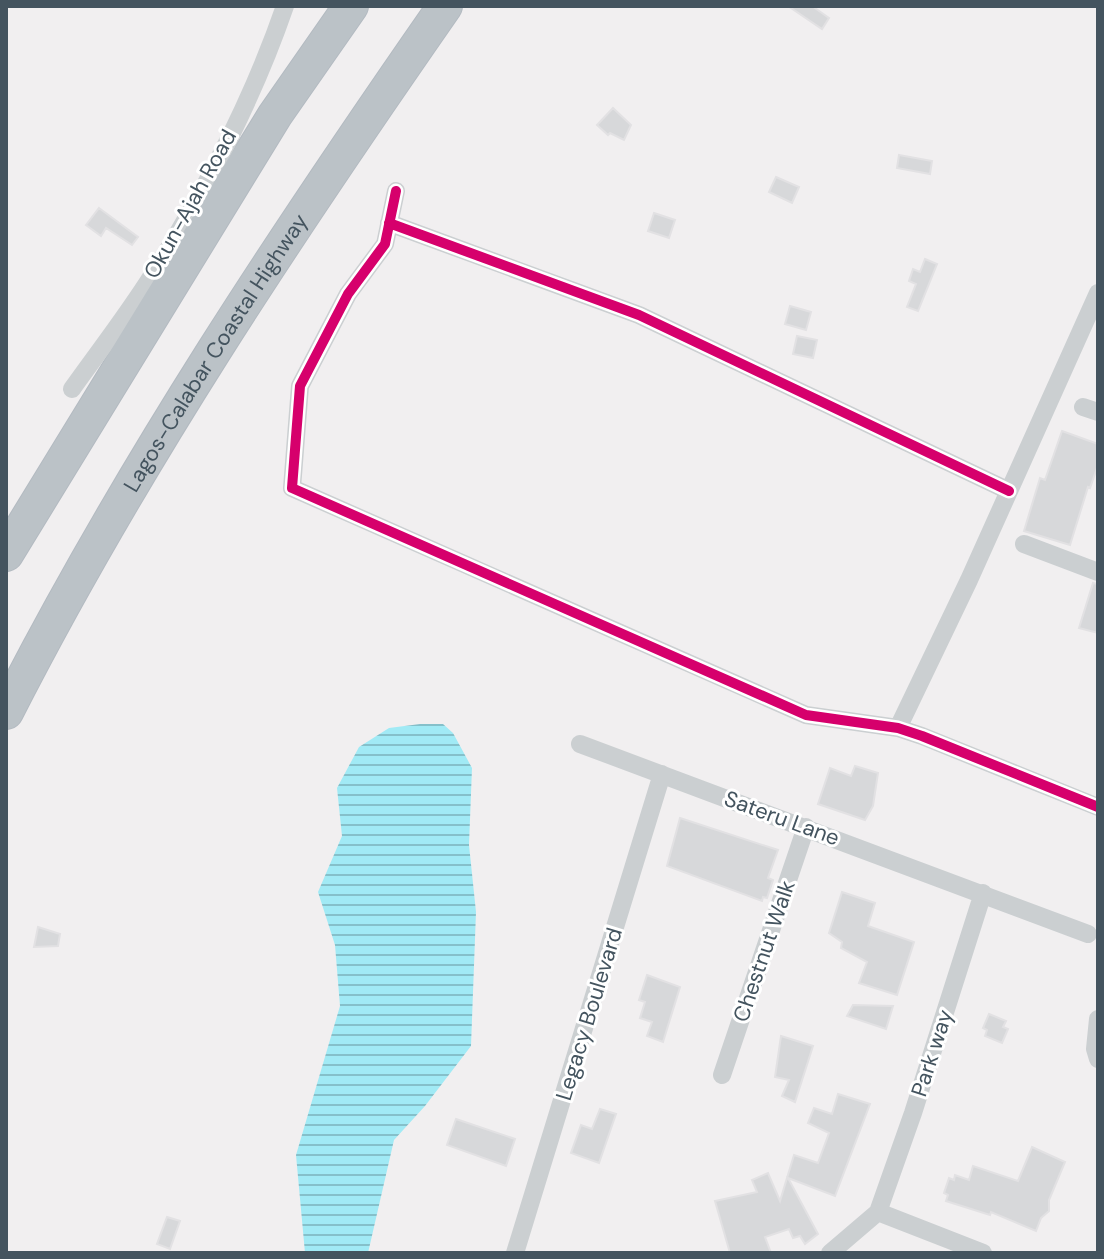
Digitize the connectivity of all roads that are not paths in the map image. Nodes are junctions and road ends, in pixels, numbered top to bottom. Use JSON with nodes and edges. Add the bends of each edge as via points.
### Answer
{"nodes":[{"id":1,"x":285,"y":6,"type":"edge"},
{"id":2,"x":351,"y":6,"type":"edge"},
{"id":3,"x":445,"y":6,"type":"edge"},
{"id":4,"x":396,"y":191,"type":"dead end"},
{"id":5,"x":389,"y":223,"type":"junction"},
{"id":6,"x":1098,"y":293,"type":"edge"},
{"id":7,"x":72,"y":389,"type":"dead end"},
{"id":8,"x":1009,"y":491,"type":"junction"},
{"id":9,"x":1024,"y":544,"type":"dead end"},
{"id":10,"x":6,"y":554,"type":"edge"},
{"id":11,"x":1098,"y":572,"type":"edge"},
{"id":12,"x":6,"y":712,"type":"edge"},
{"id":13,"x":898,"y":728,"type":"junction"},
{"id":14,"x":580,"y":744,"type":"dead end"},
{"id":15,"x":662,"y":774,"type":"junction"},
{"id":16,"x":1098,"y":807,"type":"edge"},
{"id":17,"x":806,"y":827,"type":"junction"},
{"id":18,"x":983,"y":893,"type":"junction"},
{"id":19,"x":1088,"y":934,"type":"dead end"},
{"id":20,"x":1098,"y":1019,"type":"edge"},
{"id":21,"x":1098,"y":1059,"type":"edge"},
{"id":22,"x":722,"y":1075,"type":"dead end"},
{"id":23,"x":878,"y":1212,"type":"junction"},
{"id":24,"x":515,"y":1253,"type":"edge"},
{"id":25,"x":830,"y":1253,"type":"edge"},
{"id":26,"x":983,"y":1253,"type":"edge"}],
"edges":[{"from":1,"to":7,"type":"street","name":"Okun-Ajah Road","via":[[233,130],[188,214],[152,276]]},
{"from":2,"to":10,"type":"highway","via":[[275,115]]},
{"from":3,"to":12,"type":"highway","name":"Lagos-Calabar Coastal Highway","via":[[164,429],[60,606]]},
{"from":4,"to":5,"type":"street"},
{"from":5,"to":8,"type":"street","via":[[639,315]]},
{"from":5,"to":13,"type":"street","via":[[385,244],[348,294],[300,386],[292,488],[806,715]]},
{"from":6,"to":8,"type":"street"},
{"from":8,"to":13,"type":"street"},
{"from":9,"to":11,"type":"street"},
{"from":13,"to":16,"type":"street"},
{"from":14,"to":15,"type":"street","name":"Sateru Lane"},
{"from":15,"to":17,"type":"street","name":"Sateru Lane"},
{"from":15,"to":24,"type":"street","name":"Legacy Boulevard"},
{"from":17,"to":18,"type":"street","name":"Sateru Lane"},
{"from":17,"to":22,"type":"street","name":"Chestnut Walk"},
{"from":18,"to":19,"type":"street","name":"Sateru Lane"},
{"from":18,"to":23,"type":"street","name":"Park way"},
{"from":20,"to":21,"type":"street"},
{"from":23,"to":25,"type":"street"},
{"from":23,"to":26,"type":"street"}]}
